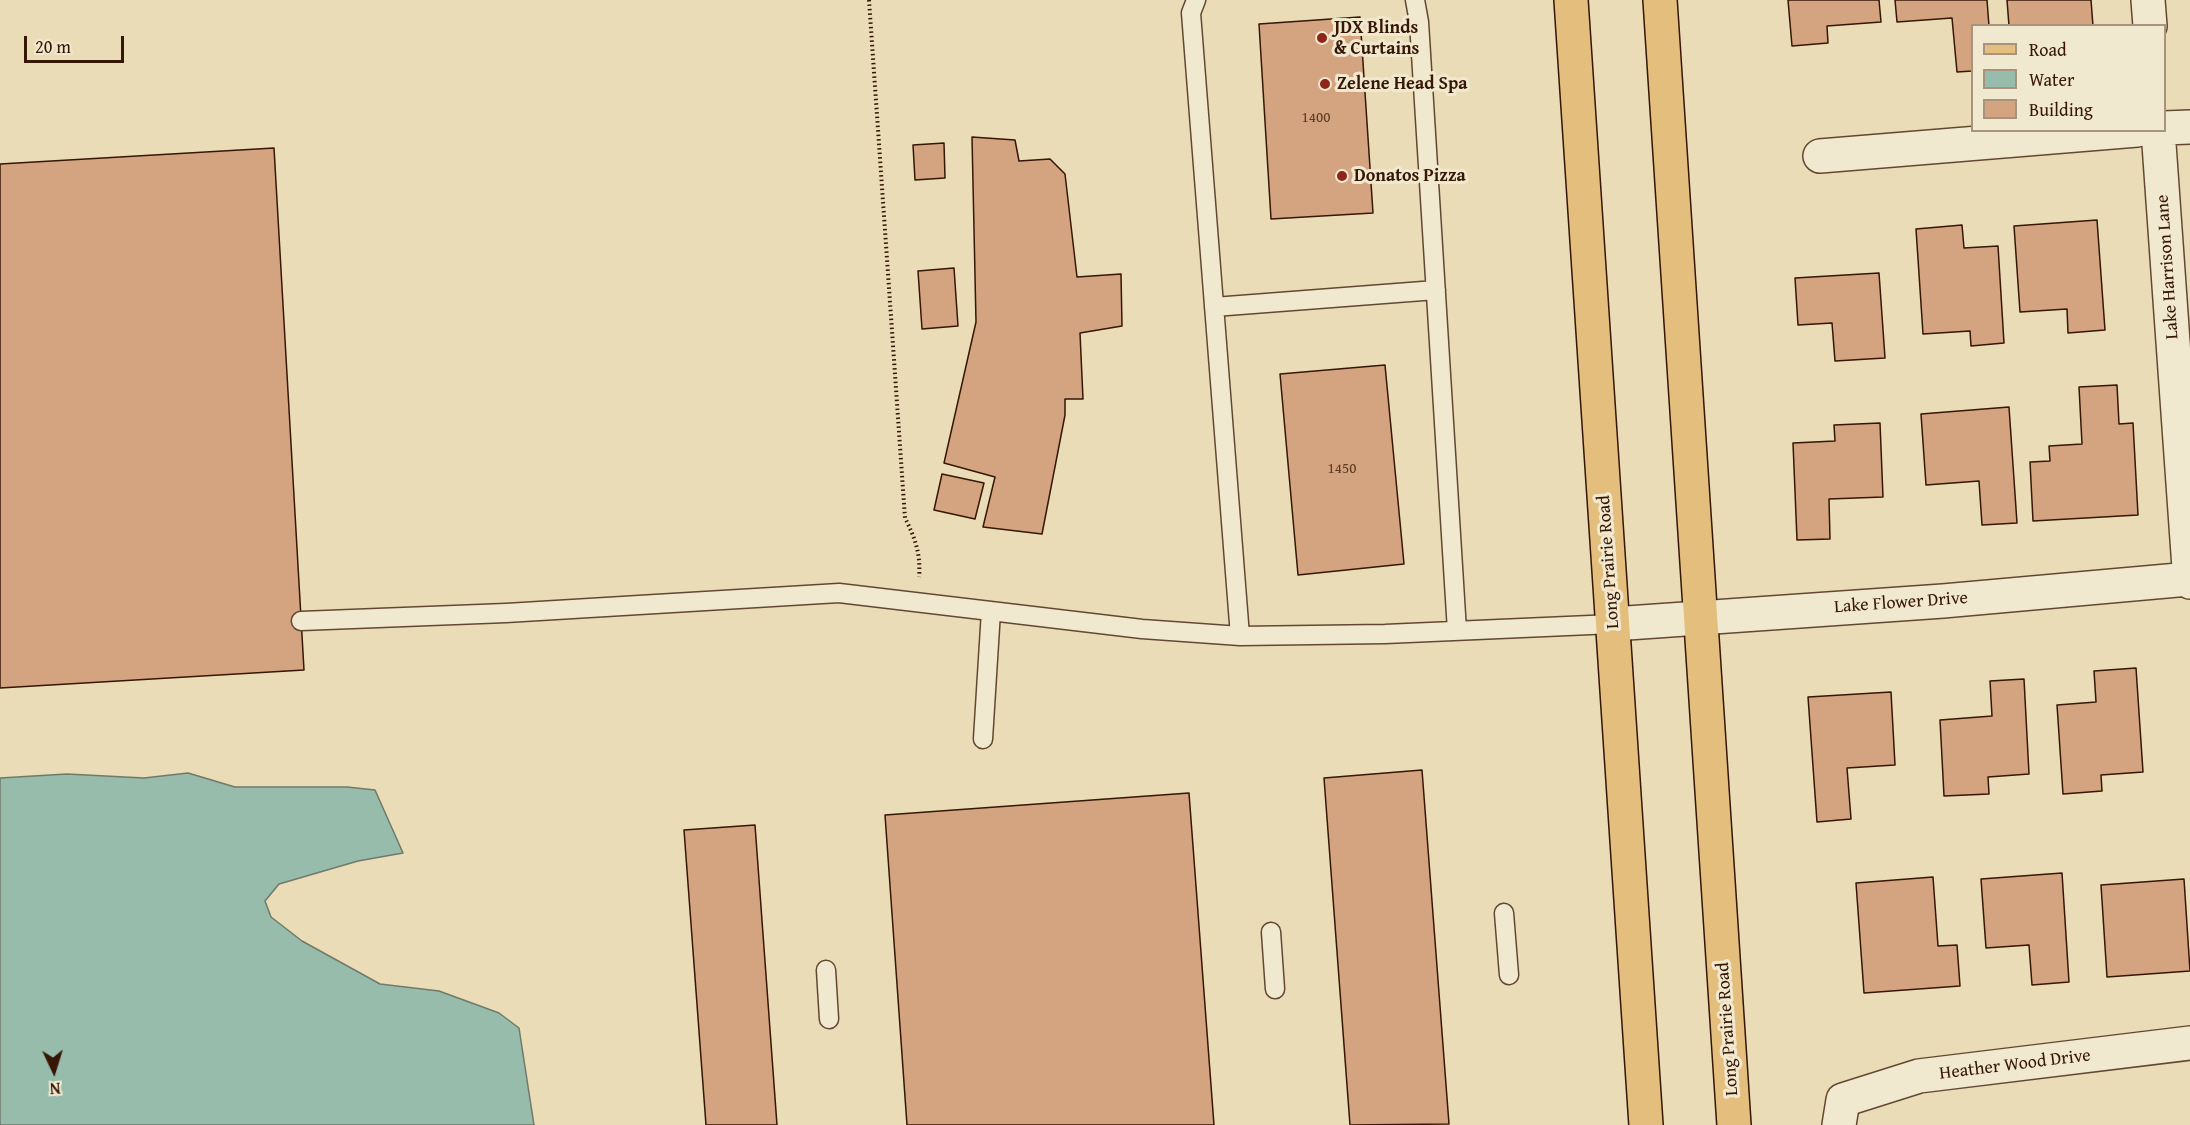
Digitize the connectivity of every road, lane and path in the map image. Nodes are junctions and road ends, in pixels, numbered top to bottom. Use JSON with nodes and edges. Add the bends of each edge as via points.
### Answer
{"nodes":[{"id":1,"x":869,"y":0,"type":"edge"},
{"id":2,"x":1196,"y":0,"type":"edge"},
{"id":3,"x":1415,"y":0,"type":"edge"},
{"id":4,"x":1571,"y":0,"type":"edge"},
{"id":5,"x":1660,"y":0,"type":"edge"},
{"id":6,"x":2148,"y":0,"type":"edge"},
{"id":7,"x":2150,"y":24,"type":"edge"},
{"id":8,"x":2190,"y":127,"type":"edge"},
{"id":9,"x":2166,"y":128,"type":"edge"},
{"id":10,"x":2113,"y":132,"type":"edge"},
{"id":11,"x":2158,"y":132,"type":"edge"},
{"id":12,"x":1820,"y":156,"type":"dead end"},
{"id":13,"x":1436,"y":290,"type":"junction"},
{"id":14,"x":1214,"y":307,"type":"junction"},
{"id":15,"x":2190,"y":580,"type":"edge"},
{"id":16,"x":916,"y":602,"type":"junction"},
{"id":17,"x":991,"y":611,"type":"junction"},
{"id":18,"x":1701,"y":618,"type":"junction"},
{"id":19,"x":302,"y":621,"type":"dead end"},
{"id":20,"x":1613,"y":624,"type":"junction"},
{"id":21,"x":1457,"y":631,"type":"junction"},
{"id":22,"x":1240,"y":636,"type":"junction"},
{"id":23,"x":983,"y":740,"type":"dead end"},
{"id":24,"x":1504,"y":914,"type":"dead end"},
{"id":25,"x":1271,"y":932,"type":"dead end"},
{"id":26,"x":826,"y":970,"type":"dead end"},
{"id":27,"x":1509,"y":975,"type":"dead end"},
{"id":28,"x":1275,"y":989,"type":"dead end"},
{"id":29,"x":829,"y":1019,"type":"dead end"},
{"id":30,"x":2190,"y":1043,"type":"edge"},
{"id":31,"x":1841,"y":1112,"type":"edge"},
{"id":32,"x":1646,"y":1125,"type":"edge"},
{"id":33,"x":1734,"y":1125,"type":"edge"}],
"edges":[{"from":1,"to":16,"type":"path","via":[[905,518],[921,560]]},
{"from":2,"to":14,"type":"lane","via":[[1191,14]]},
{"from":3,"to":13,"type":"lane"},
{"from":4,"to":20,"type":"main road","name":"Long Prairie Road"},
{"from":5,"to":18,"type":"main road","name":"Long Prairie Road"},
{"from":6,"to":7,"type":"street"},
{"from":8,"to":9,"type":"street"},
{"from":10,"to":12,"type":"street"},
{"from":11,"to":15,"type":"street","name":"Lake Harrison Lane"},
{"from":13,"to":14,"type":"lane"},
{"from":13,"to":21,"type":"lane"},
{"from":14,"to":22,"type":"lane"},
{"from":15,"to":18,"type":"street","name":"Lake Flower Drive"},
{"from":16,"to":17,"type":"lane"},
{"from":16,"to":19,"type":"lane","via":[[839,593]]},
{"from":17,"to":22,"type":"lane"},
{"from":17,"to":23,"type":"lane"},
{"from":18,"to":20,"type":"street","name":"Lake Flower Drive"},
{"from":18,"to":33,"type":"main road","name":"Long Prairie Road"},
{"from":20,"to":21,"type":"lane"},
{"from":20,"to":32,"type":"main road","name":"Long Prairie Road"},
{"from":21,"to":22,"type":"lane"},
{"from":24,"to":27,"type":"lane"},
{"from":25,"to":28,"type":"lane"},
{"from":26,"to":29,"type":"lane"},
{"from":30,"to":31,"type":"street","name":"Heather Wood Drive","via":[[1919,1076]]}]}
